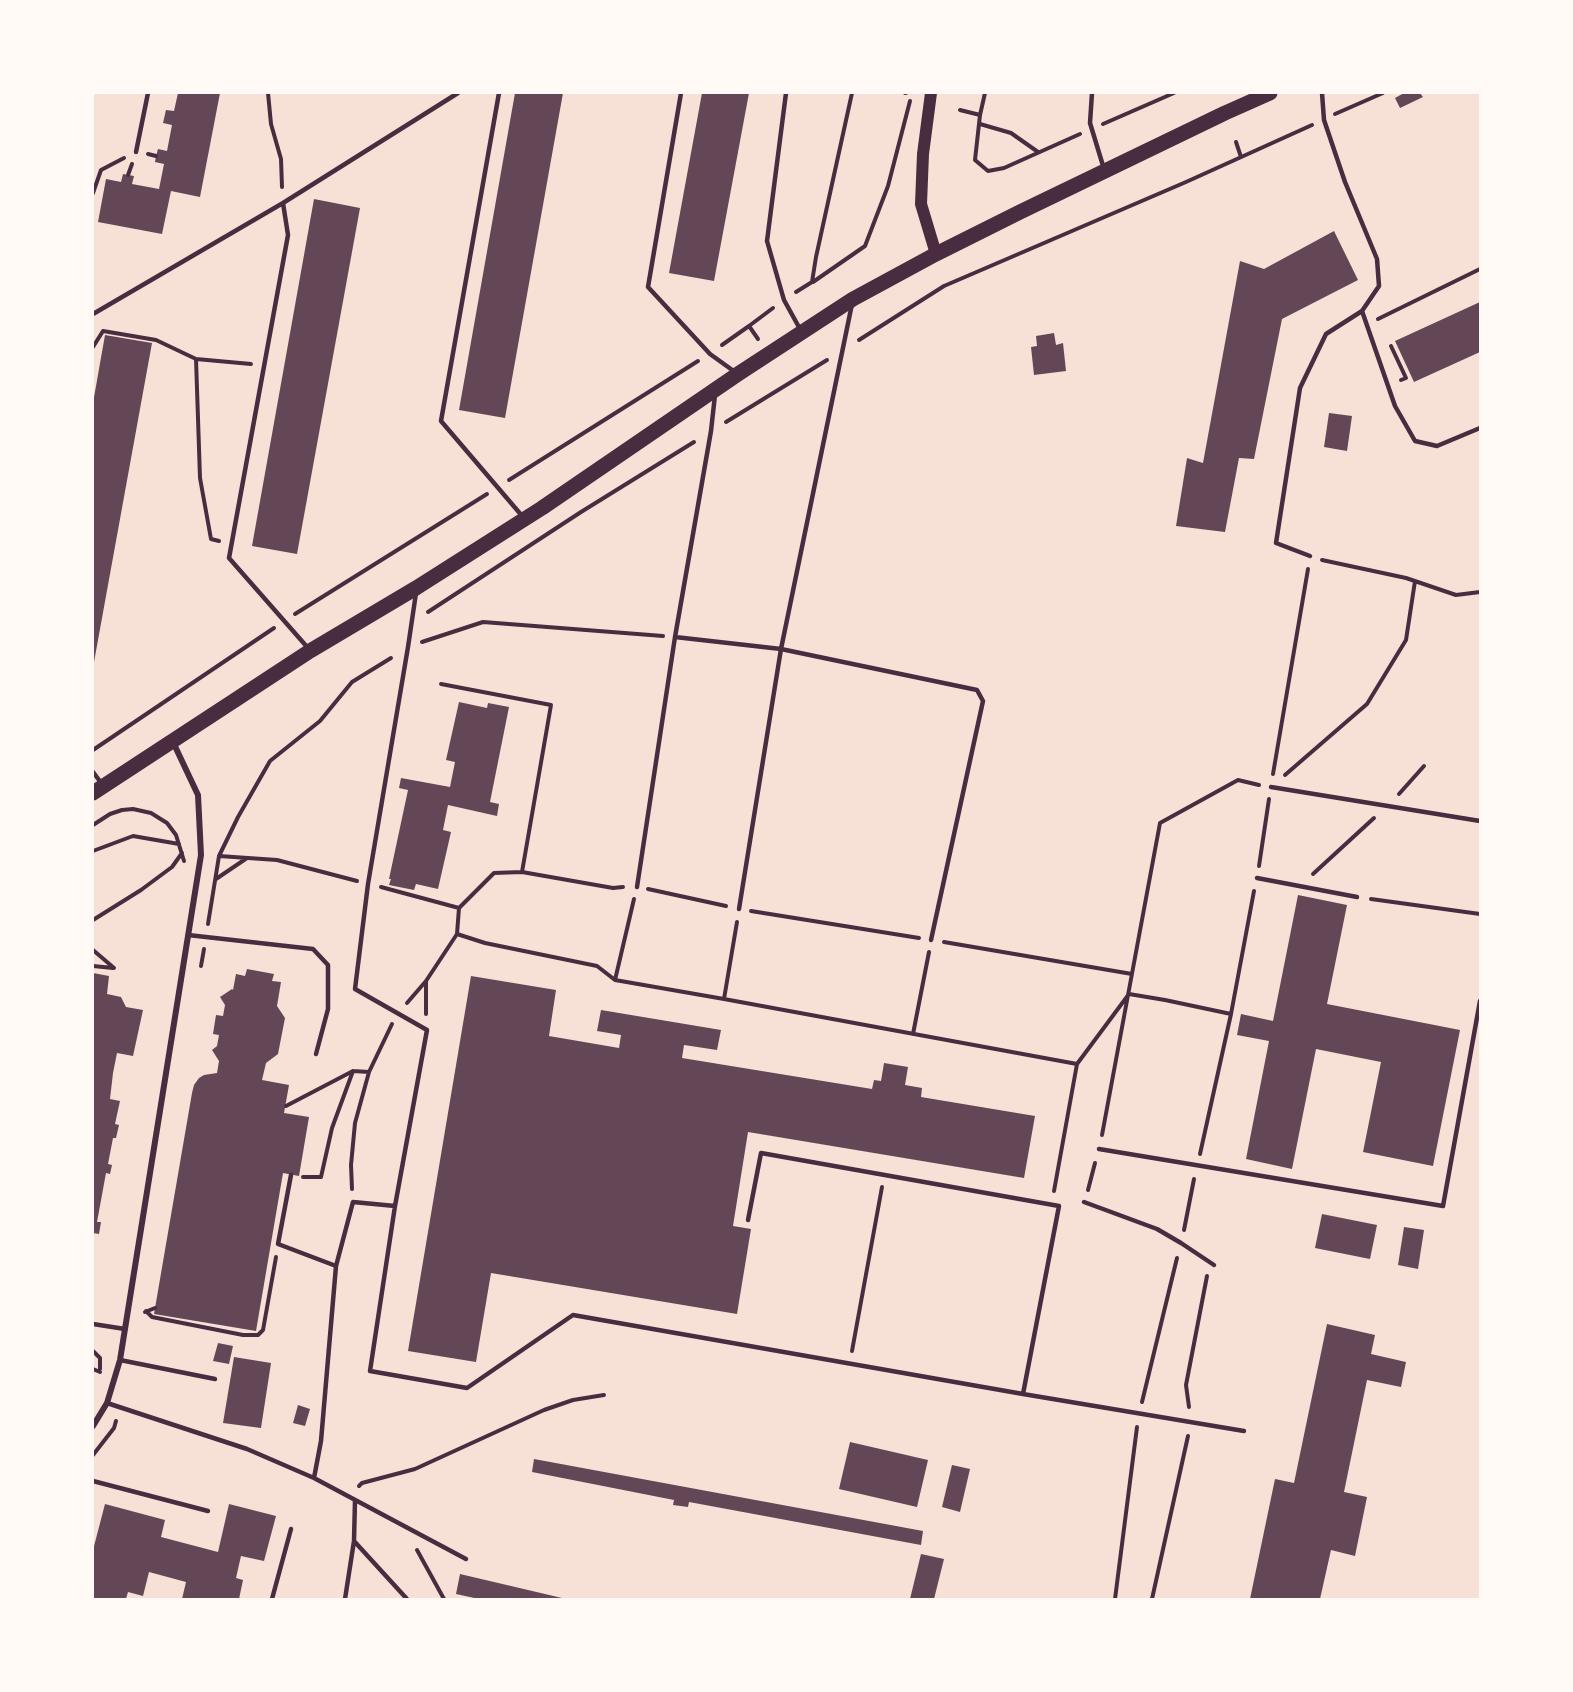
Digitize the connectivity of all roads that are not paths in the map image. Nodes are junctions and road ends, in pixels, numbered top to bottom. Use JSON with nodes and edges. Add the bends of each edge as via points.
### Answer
{"nodes":[{"id":1,"x":148,"y":93,"type":"edge"},
{"id":2,"x":458,"y":93,"type":"edge"},
{"id":3,"x":499,"y":93,"type":"edge"},
{"id":4,"x":681,"y":93,"type":"edge"},
{"id":5,"x":786,"y":93,"type":"edge"},
{"id":6,"x":931,"y":93,"type":"edge"},
{"id":7,"x":1092,"y":93,"type":"edge"},
{"id":8,"x":1270,"y":93,"type":"edge"},
{"id":9,"x":1322,"y":93,"type":"edge"},
{"id":10,"x":136,"y":152,"type":"road end"},
{"id":11,"x":1105,"y":170,"type":"junction"},
{"id":12,"x":283,"y":203,"type":"junction"},
{"id":13,"x":936,"y":254,"type":"junction"},
{"id":14,"x":853,"y":299,"type":"junction"},
{"id":15,"x":1362,"y":311,"type":"junction"},
{"id":16,"x":93,"y":314,"type":"edge"},
{"id":17,"x":801,"y":332,"type":"junction"},
{"id":18,"x":738,"y":374,"type":"junction"},
{"id":19,"x":716,"y":389,"type":"junction"},
{"id":20,"x":1480,"y":428,"type":"edge"},
{"id":21,"x":525,"y":519,"type":"junction"},
{"id":22,"x":1310,"y":556,"type":"road end"},
{"id":23,"x":416,"y":588,"type":"junction"},
{"id":24,"x":675,"y":637,"type":"junction"},
{"id":25,"x":781,"y":649,"type":"junction"},
{"id":26,"x":310,"y":651,"type":"junction"},
{"id":27,"x":173,"y":742,"type":"junction"},
{"id":28,"x":93,"y":772,"type":"edge"},
{"id":29,"x":1271,"y":787,"type":"road end"},
{"id":30,"x":98,"y":789,"type":"edge"},
{"id":31,"x":1480,"y":821,"type":"edge"},
{"id":32,"x":1257,"y":878,"type":"road end"},
{"id":33,"x":637,"y":887,"type":"road end"},
{"id":34,"x":1357,"y":897,"type":"road end"},
{"id":35,"x":739,"y":909,"type":"road end"},
{"id":36,"x":188,"y":935,"type":"junction"},
{"id":37,"x":931,"y":940,"type":"road end"},
{"id":38,"x":1480,"y":1001,"type":"edge"},
{"id":39,"x":316,"y":1054,"type":"dead end"},
{"id":40,"x":1099,"y":1149,"type":"road end"},
{"id":41,"x":291,"y":1175,"type":"dead end"},
{"id":42,"x":1084,"y":1202,"type":"road end"},
{"id":43,"x":395,"y":1206,"type":"junction"},
{"id":44,"x":748,"y":1220,"type":"dead end"},
{"id":45,"x":1214,"y":1265,"type":"dead end"},
{"id":46,"x":336,"y":1266,"type":"junction"},
{"id":47,"x":93,"y":1323,"type":"edge"},
{"id":48,"x":125,"y":1329,"type":"junction"},
{"id":49,"x":120,"y":1360,"type":"junction"},
{"id":50,"x":216,"y":1379,"type":"dead end"},
{"id":51,"x":1023,"y":1394,"type":"junction"},
{"id":52,"x":107,"y":1403,"type":"junction"},
{"id":53,"x":93,"y":1426,"type":"edge"},
{"id":54,"x":1244,"y":1431,"type":"dead end"},
{"id":55,"x":315,"y":1478,"type":"junction"},
{"id":56,"x":93,"y":1481,"type":"edge"},
{"id":57,"x":353,"y":1499,"type":"junction"},
{"id":58,"x":208,"y":1511,"type":"dead end"},
{"id":59,"x":291,"y":1529,"type":"dead end"},
{"id":60,"x":354,"y":1541,"type":"junction"},
{"id":61,"x":466,"y":1559,"type":"dead end"},
{"id":62,"x":272,"y":1599,"type":"edge"},
{"id":63,"x":345,"y":1599,"type":"edge"},
{"id":64,"x":407,"y":1599,"type":"edge"}],
"edges":[{"from":1,"to":10,"type":"lane"},
{"from":2,"to":12,"type":"lane"},
{"from":3,"to":21,"type":"lane","via":[[441,422]]},
{"from":4,"to":18,"type":"lane","via":[[648,287],[710,354]]},
{"from":5,"to":17,"type":"lane","via":[[768,241],[784,300]]},
{"from":6,"to":13,"type":"main road","via":[[922,154],[921,204]]},
{"from":7,"to":11,"type":"lane","via":[[1090,123]]},
{"from":8,"to":11,"type":"main road"},
{"from":9,"to":15,"type":"lane","via":[[1323,120],[1377,259],[1379,286]]},
{"from":11,"to":13,"type":"main road"},
{"from":12,"to":16,"type":"lane"},
{"from":12,"to":26,"type":"lane","via":[[288,234],[229,558]]},
{"from":13,"to":14,"type":"main road"},
{"from":14,"to":17,"type":"main road"},
{"from":14,"to":25,"type":"lane"},
{"from":15,"to":20,"type":"lane","via":[[1395,406],[1415,441],[1437,446]]},
{"from":15,"to":22,"type":"lane","via":[[1326,334],[1300,388],[1276,543]]},
{"from":17,"to":18,"type":"main road"},
{"from":18,"to":19,"type":"main road"},
{"from":19,"to":21,"type":"main road"},
{"from":19,"to":24,"type":"lane"},
{"from":21,"to":23,"type":"main road"},
{"from":23,"to":26,"type":"main road"},
{"from":23,"to":43,"type":"lane","via":[[355,989],[426,1030]]},
{"from":24,"to":25,"type":"lane"},
{"from":24,"to":33,"type":"lane"},
{"from":25,"to":35,"type":"lane"},
{"from":25,"to":37,"type":"lane","via":[[977,690],[983,700]]},
{"from":26,"to":27,"type":"main road"},
{"from":27,"to":30,"type":"main road"},
{"from":27,"to":36,"type":"street","via":[[198,795],[201,855]]},
{"from":28,"to":30,"type":"lane"},
{"from":29,"to":31,"type":"lane"},
{"from":32,"to":34,"type":"lane"},
{"from":36,"to":39,"type":"lane","via":[[313,949],[328,965],[328,1009]]},
{"from":36,"to":48,"type":"street"},
{"from":38,"to":40,"type":"lane","via":[[1443,1206]]},
{"from":41,"to":46,"type":"lane","via":[[278,1244]]},
{"from":42,"to":45,"type":"lane","via":[[1157,1229]]},
{"from":43,"to":46,"type":"lane","via":[[353,1202]]},
{"from":43,"to":51,"type":"lane","via":[[369,1371],[466,1388],[573,1315]]},
{"from":44,"to":51,"type":"lane","via":[[760,1153],[1059,1206]]},
{"from":46,"to":55,"type":"lane"},
{"from":47,"to":48,"type":"lane"},
{"from":48,"to":49,"type":"street"},
{"from":49,"to":50,"type":"lane"},
{"from":49,"to":52,"type":"street"},
{"from":51,"to":54,"type":"lane"},
{"from":52,"to":53,"type":"street"},
{"from":52,"to":55,"type":"lane","via":[[247,1449]]},
{"from":55,"to":57,"type":"lane"},
{"from":56,"to":58,"type":"lane"},
{"from":57,"to":60,"type":"lane"},
{"from":57,"to":61,"type":"lane"},
{"from":59,"to":62,"type":"lane"},
{"from":60,"to":63,"type":"lane"},
{"from":60,"to":64,"type":"lane"}]}
